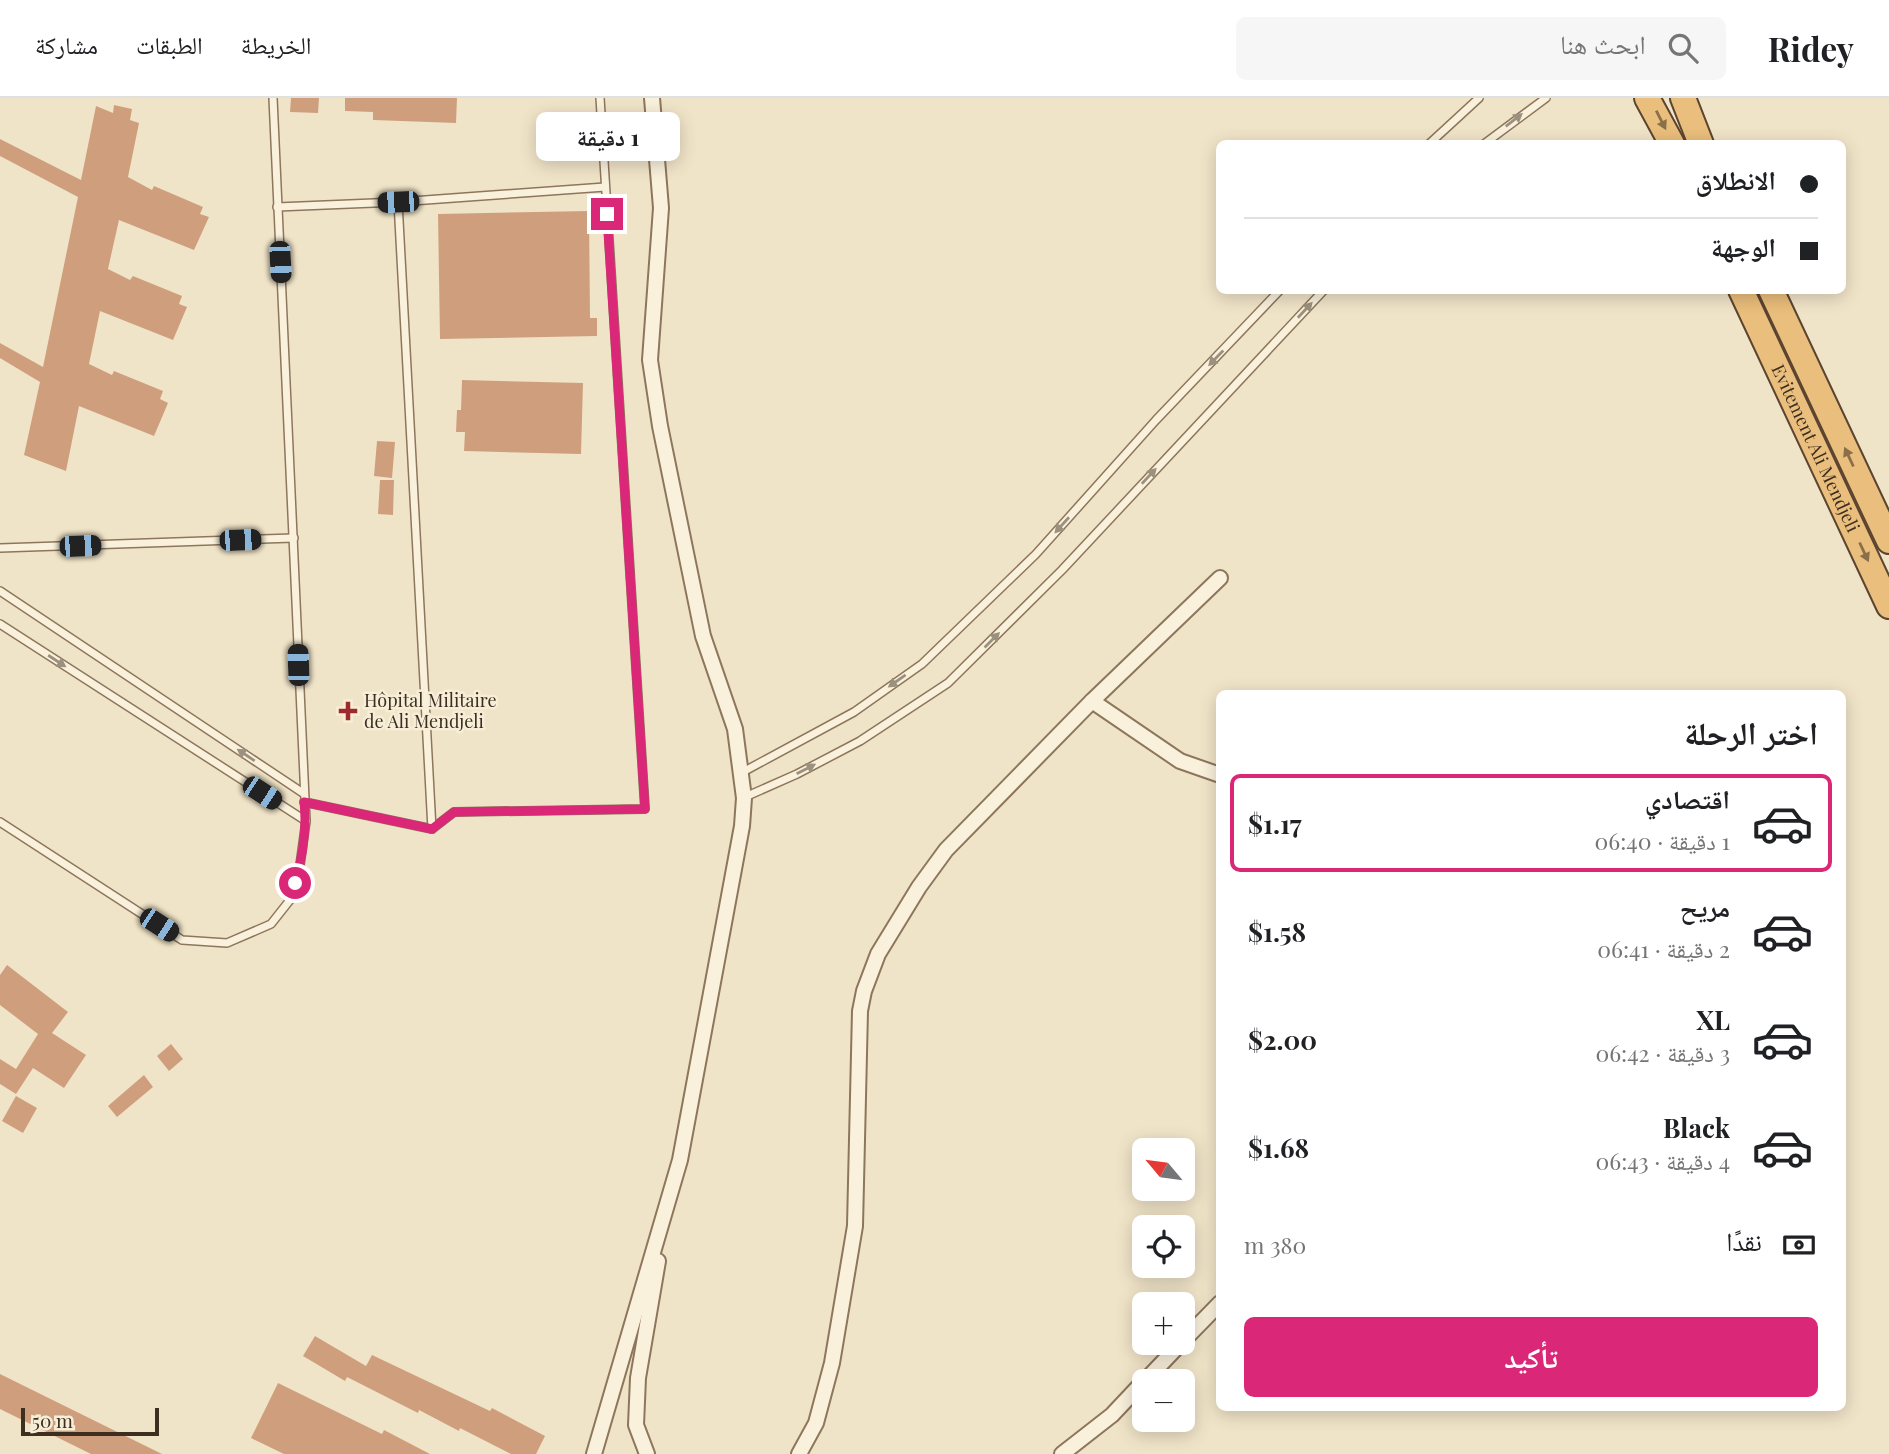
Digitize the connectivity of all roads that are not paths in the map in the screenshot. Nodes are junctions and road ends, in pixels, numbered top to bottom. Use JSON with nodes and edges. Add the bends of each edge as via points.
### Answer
{"nodes":[{"id":1,"x":273,"y":98,"type":"edge"},
{"id":2,"x":600,"y":98,"type":"edge"},
{"id":3,"x":652,"y":98,"type":"edge"},
{"id":4,"x":1479,"y":98,"type":"edge"},
{"id":5,"x":1546,"y":98,"type":"edge"},
{"id":6,"x":1647,"y":98,"type":"edge"},
{"id":7,"x":1683,"y":98,"type":"edge"},
{"id":8,"x":1433,"y":140,"type":"edge"},
{"id":9,"x":1489,"y":140,"type":"edge"},
{"id":10,"x":1670,"y":140,"type":"edge"},
{"id":11,"x":1699,"y":140,"type":"edge"},
{"id":12,"x":605,"y":187,"type":"junction"},
{"id":13,"x":398,"y":202,"type":"junction"},
{"id":14,"x":277,"y":207,"type":"junction"},
{"id":15,"x":1276,"y":294,"type":"edge"},
{"id":16,"x":1320,"y":294,"type":"edge"},
{"id":17,"x":1743,"y":294,"type":"edge"},
{"id":18,"x":1773,"y":294,"type":"edge"},
{"id":19,"x":294,"y":538,"type":"junction"},
{"id":20,"x":1889,"y":541,"type":"edge"},
{"id":21,"x":0,"y":548,"type":"edge"},
{"id":22,"x":1220,"y":578,"type":"dead end"},
{"id":23,"x":0,"y":591,"type":"edge"},
{"id":24,"x":1889,"y":606,"type":"edge"},
{"id":25,"x":0,"y":624,"type":"edge"},
{"id":26,"x":1092,"y":701,"type":"junction"},
{"id":27,"x":741,"y":773,"type":"junction"},
{"id":28,"x":1216,"y":774,"type":"edge"},
{"id":29,"x":303,"y":793,"type":"junction"},
{"id":30,"x":744,"y":798,"type":"junction"},
{"id":31,"x":304,"y":802,"type":"junction"},
{"id":32,"x":306,"y":821,"type":"junction"},
{"id":33,"x":0,"y":822,"type":"edge"},
{"id":34,"x":432,"y":829,"type":"junction"},
{"id":35,"x":663,"y":1225,"type":"junction"},
{"id":36,"x":1216,"y":1307,"type":"edge"},
{"id":37,"x":1195,"y":1329,"type":"edge"},
{"id":38,"x":1170,"y":1355,"type":"edge"},
{"id":39,"x":1156,"y":1369,"type":"edge"},
{"id":40,"x":1132,"y":1394,"type":"edge"},
{"id":41,"x":594,"y":1454,"type":"edge"},
{"id":42,"x":647,"y":1454,"type":"edge"},
{"id":43,"x":799,"y":1454,"type":"edge"},
{"id":44,"x":1062,"y":1454,"type":"edge"}],
"edges":[{"from":1,"to":14,"type":"lane"},
{"from":2,"to":12,"type":"lane"},
{"from":3,"to":27,"type":"street","via":[[661,208],[650,359],[703,636],[735,729]]},
{"from":4,"to":8,"type":"lane"},
{"from":9,"to":5,"type":"lane","one_way":true},
{"from":6,"to":10,"type":"highway","one_way":true},
{"from":7,"to":11,"type":"highway"},
{"from":12,"to":13,"type":"lane"},
{"from":12,"to":34,"type":"lane","via":[[645,809],[454,812]]},
{"from":13,"to":14,"type":"lane"},
{"from":13,"to":34,"type":"lane"},
{"from":14,"to":19,"type":"lane"},
{"from":15,"to":27,"type":"lane","one_way":true,"via":[[1036,554],[922,664],[854,712]]},
{"from":30,"to":16,"type":"lane","one_way":true,"via":[[860,741],[948,683],[1062,570]]},
{"from":17,"to":24,"type":"highway","name":"Evitement Ali Mendjeli","one_way":true},
{"from":20,"to":18,"type":"highway","name":"Evitement Ali Mendjeli","one_way":true},
{"from":19,"to":21,"type":"lane"},
{"from":19,"to":29,"type":"lane"},
{"from":22,"to":26,"type":"street"},
{"from":29,"to":23,"type":"lane","one_way":true},
{"from":25,"to":32,"type":"lane","one_way":true},
{"from":26,"to":28,"type":"street","via":[[1181,761]]},
{"from":26,"to":43,"type":"street","via":[[946,850],[870,972],[860,1011],[855,1226],[832,1363],[816,1423]]},
{"from":27,"to":30,"type":"street"},
{"from":29,"to":31,"type":"lane"},
{"from":30,"to":35,"type":"street","via":[[694,1089]]},
{"from":31,"to":32,"type":"lane"},
{"from":31,"to":34,"type":"lane"},
{"from":32,"to":33,"type":"lane","via":[[290,900],[271,924],[226,943],[182,940]]},
{"from":35,"to":41,"type":"street"},
{"from":35,"to":42,"type":"street","via":[[638,1378],[636,1425]]},
{"from":36,"to":37,"type":"street"},
{"from":38,"to":39,"type":"street"},
{"from":40,"to":44,"type":"street"}]}
